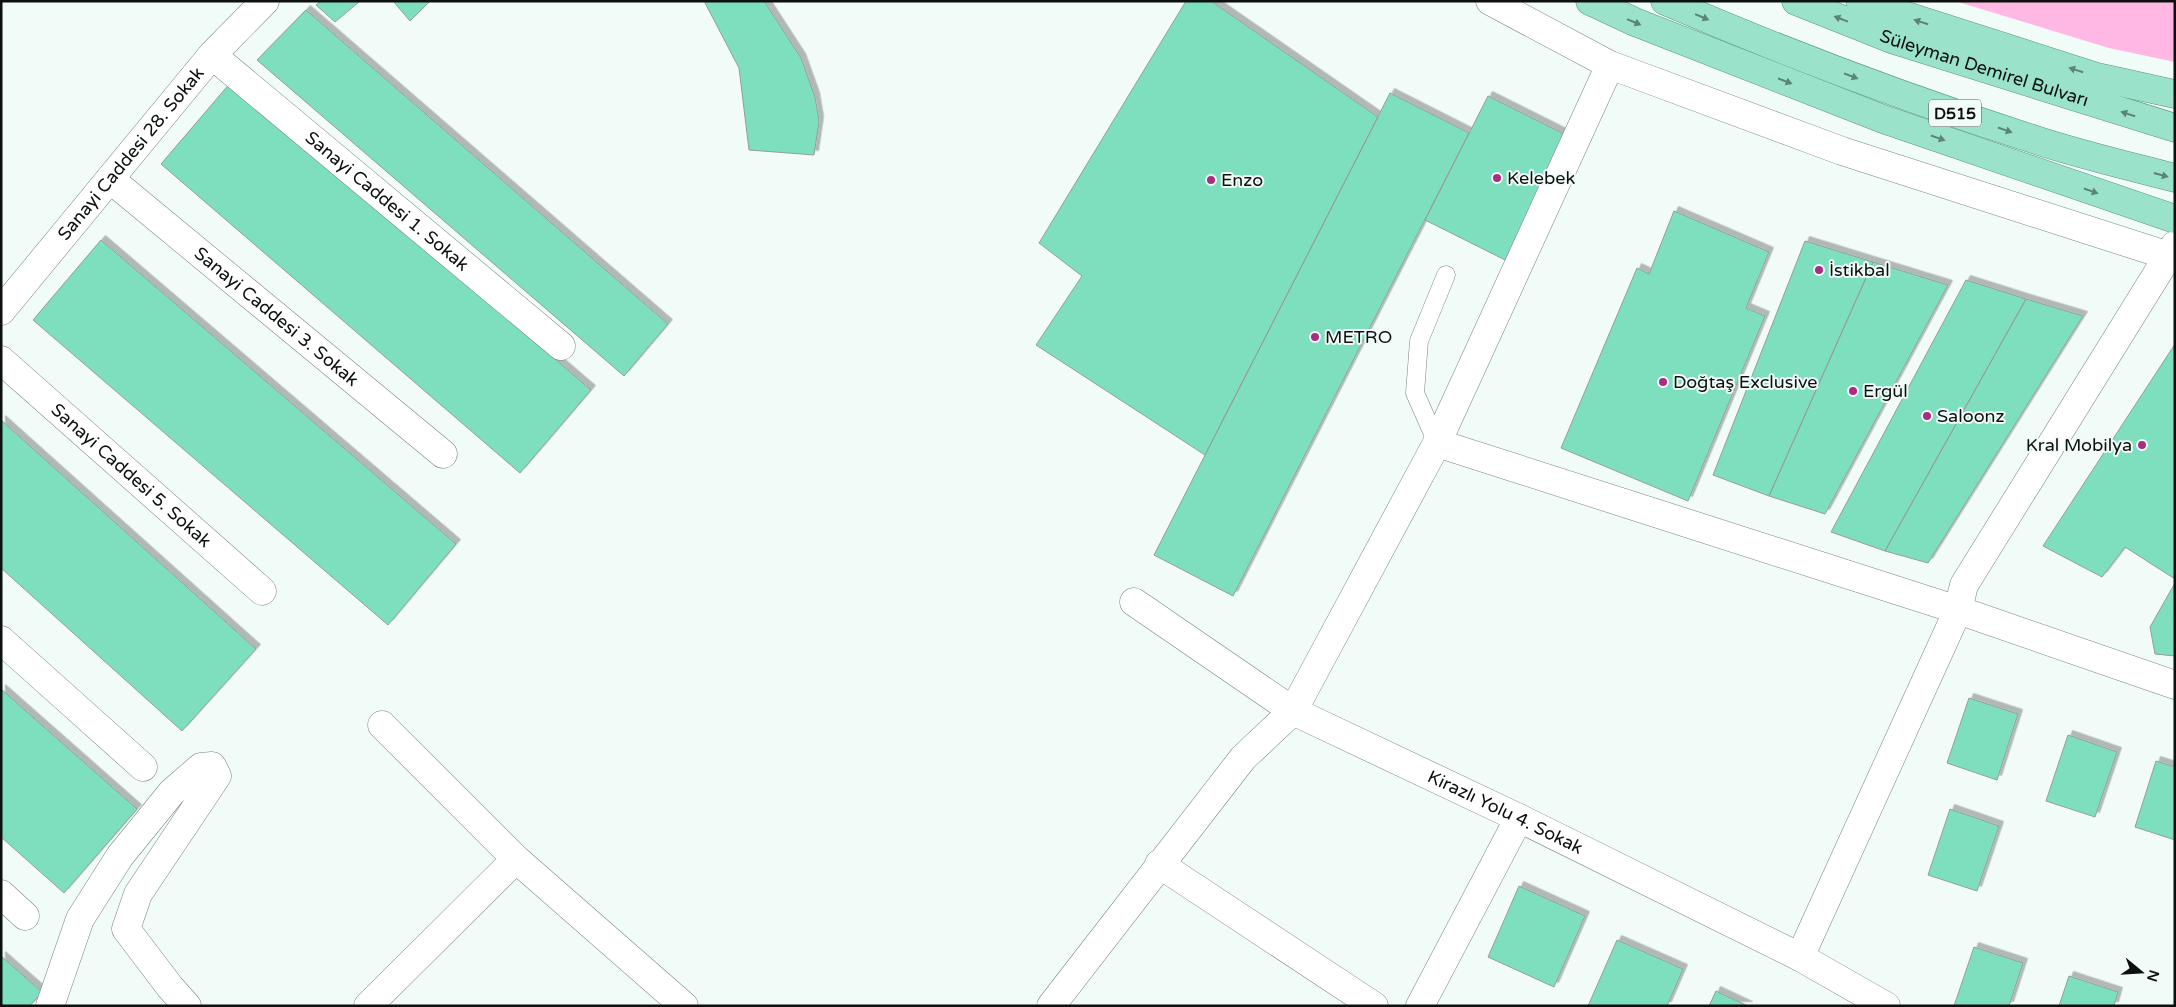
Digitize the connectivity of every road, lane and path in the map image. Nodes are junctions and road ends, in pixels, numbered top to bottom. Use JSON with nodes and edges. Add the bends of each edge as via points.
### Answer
{"nodes":[{"id":1,"x":265,"y":1,"type":"edge"},
{"id":2,"x":1490,"y":1,"type":"edge"},
{"id":3,"x":1590,"y":1,"type":"edge"},
{"id":4,"x":1665,"y":1,"type":"edge"},
{"id":5,"x":1796,"y":1,"type":"edge"},
{"id":6,"x":1860,"y":1,"type":"edge"},
{"id":7,"x":212,"y":55,"type":"junction"},
{"id":8,"x":1610,"y":65,"type":"junction"},
{"id":9,"x":2175,"y":94,"type":"edge"},
{"id":10,"x":2175,"y":128,"type":"edge"},
{"id":11,"x":2175,"y":178,"type":"edge"},
{"id":12,"x":110,"y":179,"type":"junction"},
{"id":13,"x":2175,"y":219,"type":"edge"},
{"id":14,"x":2173,"y":253,"type":"edge"},
{"id":15,"x":1446,"y":275,"type":"dead end"},
{"id":16,"x":1,"y":310,"type":"edge"},
{"id":17,"x":561,"y":346,"type":"dead end"},
{"id":18,"x":1,"y":360,"type":"edge"},
{"id":19,"x":1437,"y":443,"type":"junction"},
{"id":20,"x":443,"y":454,"type":"dead end"},
{"id":21,"x":262,"y":591,"type":"dead end"},
{"id":22,"x":1134,"y":602,"type":"dead end"},
{"id":23,"x":1958,"y":610,"type":"junction"},
{"id":24,"x":1,"y":640,"type":"edge"},
{"id":25,"x":2175,"y":685,"type":"edge"},
{"id":26,"x":1293,"y":711,"type":"junction"},
{"id":27,"x":382,"y":725,"type":"dead end"},
{"id":28,"x":143,"y":767,"type":"dead end"},
{"id":29,"x":1519,"y":818,"type":"junction"},
{"id":30,"x":516,"y":859,"type":"junction"},
{"id":31,"x":1159,"y":864,"type":"junction"},
{"id":32,"x":1,"y":894,"type":"edge"},
{"id":33,"x":25,"y":916,"type":"dead end"},
{"id":34,"x":1800,"y":957,"type":"junction"},
{"id":35,"x":50,"y":1006,"type":"edge"},
{"id":36,"x":187,"y":1006,"type":"edge"},
{"id":37,"x":368,"y":1006,"type":"edge"},
{"id":38,"x":684,"y":1006,"type":"edge"},
{"id":39,"x":1051,"y":1006,"type":"edge"},
{"id":40,"x":1374,"y":1006,"type":"edge"},
{"id":41,"x":1420,"y":1006,"type":"edge"},
{"id":42,"x":1886,"y":1006,"type":"edge"}],
"edges":[{"from":1,"to":7,"type":"street","name":"Sanayi Caddesi 28. Sokak"},
{"from":2,"to":8,"type":"street"},
{"from":3,"to":13,"type":"highway","one_way":true,"via":[[1635,22],[1883,119]]},
{"from":4,"to":11,"type":"highway","number":"D515","one_way":true,"via":[[1740,34],[1896,93],[2038,141]]},
{"from":10,"to":5,"type":"highway","name":"Süleyman Demirel Bulvarı","one_way":true,"via":[[1894,40]]},
{"from":9,"to":6,"type":"highway","one_way":true,"via":[[2097,77]]},
{"from":7,"to":12,"type":"street","name":"Sanayi Caddesi 28. Sokak"},
{"from":7,"to":17,"type":"street","name":"Sanayi Caddesi 1. Sokak"},
{"from":8,"to":14,"type":"street","via":[[1842,151]]},
{"from":8,"to":19,"type":"street"},
{"from":12,"to":16,"type":"street","name":"Sanayi Caddesi 28. Sokak"},
{"from":12,"to":20,"type":"street","name":"Sanayi Caddesi 3. Sokak"},
{"from":14,"to":23,"type":"street","via":[[1964,585]]},
{"from":15,"to":19,"type":"lane","via":[[1419,341],[1415,393]]},
{"from":18,"to":21,"type":"street","name":"Sanayi Caddesi 5. Sokak"},
{"from":19,"to":23,"type":"street"},
{"from":19,"to":26,"type":"street"},
{"from":22,"to":26,"type":"street","name":"Kirazlı Yolu 4. Sokak"},
{"from":23,"to":25,"type":"street"},
{"from":23,"to":34,"type":"street"},
{"from":24,"to":28,"type":"street"},
{"from":26,"to":29,"type":"street","name":"Kirazlı Yolu 4. Sokak"},
{"from":26,"to":31,"type":"street","via":[[1243,758]]},
{"from":27,"to":30,"type":"street"},
{"from":29,"to":34,"type":"street","name":"Kirazlı Yolu 4. Sokak"},
{"from":29,"to":41,"type":"street"},
{"from":30,"to":37,"type":"street"},
{"from":30,"to":38,"type":"street"},
{"from":31,"to":39,"type":"street"},
{"from":31,"to":40,"type":"street"},
{"from":32,"to":33,"type":"street"},
{"from":34,"to":42,"type":"street","name":"Kirazlı Yolu 4. Sokak"},
{"from":35,"to":36,"type":"street","via":[[80,919],[120,856],[172,792],[201,767],[212,766],[217,776],[138,894],[126,929]]}]}
